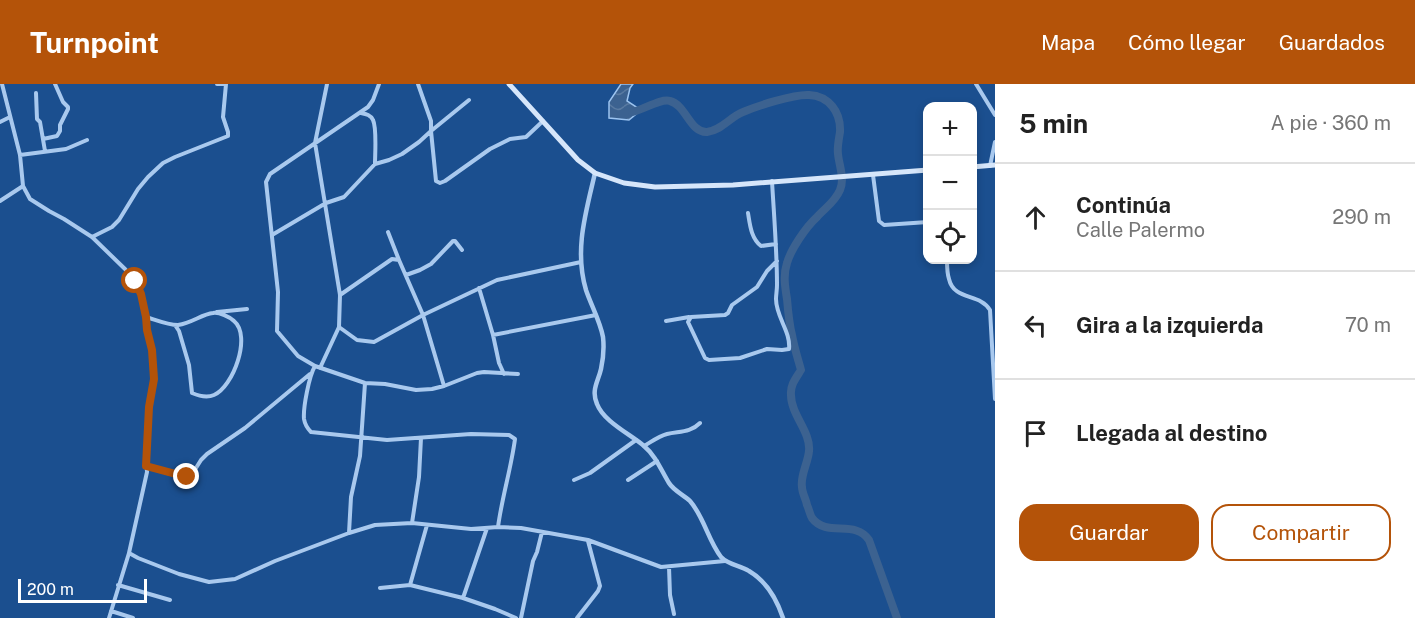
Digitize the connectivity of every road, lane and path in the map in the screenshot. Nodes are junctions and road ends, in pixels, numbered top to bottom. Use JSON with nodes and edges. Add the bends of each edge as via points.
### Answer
{"nodes":[{"id":1,"x":2,"y":84,"type":"edge"},
{"id":2,"x":55,"y":84,"type":"edge"},
{"id":3,"x":218,"y":84,"type":"edge"},
{"id":4,"x":224,"y":84,"type":"edge"},
{"id":5,"x":327,"y":84,"type":"edge"},
{"id":6,"x":379,"y":84,"type":"edge"},
{"id":7,"x":418,"y":84,"type":"edge"},
{"id":8,"x":509,"y":84,"type":"edge"},
{"id":9,"x":976,"y":84,"type":"edge"},
{"id":10,"x":36,"y":93,"type":"dead end"},
{"id":11,"x":469,"y":100,"type":"dead end"},
{"id":12,"x":361,"y":112,"type":"junction"},
{"id":13,"x":995,"y":115,"type":"edge"},
{"id":14,"x":10,"y":117,"type":"junction"},
{"id":15,"x":0,"y":122,"type":"edge"},
{"id":16,"x":543,"y":122,"type":"junction"},
{"id":17,"x":431,"y":131,"type":"junction"},
{"id":18,"x":43,"y":139,"type":"junction"},
{"id":19,"x":87,"y":140,"type":"dead end"},
{"id":20,"x":995,"y":142,"type":"edge"},
{"id":21,"x":315,"y":143,"type":"junction"},
{"id":22,"x":45,"y":151,"type":"junction"},
{"id":23,"x":20,"y":155,"type":"junction"},
{"id":24,"x":375,"y":164,"type":"junction"},
{"id":25,"x":992,"y":165,"type":"edge"},
{"id":26,"x":977,"y":166,"type":"edge"},
{"id":27,"x":923,"y":170,"type":"edge"},
{"id":28,"x":595,"y":173,"type":"junction"},
{"id":29,"x":873,"y":174,"type":"junction"},
{"id":30,"x":772,"y":181,"type":"junction"},
{"id":31,"x":23,"y":186,"type":"junction"},
{"id":32,"x":0,"y":201,"type":"edge"},
{"id":33,"x":326,"y":203,"type":"junction"},
{"id":34,"x":748,"y":213,"type":"dead end"},
{"id":35,"x":923,"y":222,"type":"edge"},
{"id":36,"x":388,"y":232,"type":"dead end"},
{"id":37,"x":272,"y":236,"type":"junction"},
{"id":38,"x":92,"y":237,"type":"junction"},
{"id":39,"x":776,"y":244,"type":"junction"},
{"id":40,"x":462,"y":250,"type":"dead end"},
{"id":41,"x":399,"y":260,"type":"junction"},
{"id":42,"x":777,"y":261,"type":"junction"},
{"id":43,"x":580,"y":262,"type":"junction"},
{"id":44,"x":947,"y":264,"type":"edge"},
{"id":45,"x":406,"y":275,"type":"junction"},
{"id":46,"x":479,"y":288,"type":"junction"},
{"id":47,"x":340,"y":295,"type":"junction"},
{"id":48,"x":246,"y":309,"type":"dead end"},
{"id":49,"x":214,"y":313,"type":"junction"},
{"id":50,"x":423,"y":315,"type":"junction"},
{"id":51,"x":596,"y":315,"type":"junction"},
{"id":52,"x":146,"y":317,"type":"junction"},
{"id":53,"x":691,"y":317,"type":"junction"},
{"id":54,"x":666,"y":321,"type":"dead end"},
{"id":55,"x":175,"y":325,"type":"junction"},
{"id":56,"x":339,"y":327,"type":"junction"},
{"id":57,"x":493,"y":334,"type":"junction"},
{"id":58,"x":315,"y":366,"type":"junction"},
{"id":59,"x":320,"y":369,"type":"junction"},
{"id":60,"x":311,"y":374,"type":"junction"},
{"id":61,"x":504,"y":374,"type":"junction"},
{"id":62,"x":518,"y":374,"type":"dead end"},
{"id":63,"x":365,"y":383,"type":"junction"},
{"id":64,"x":444,"y":386,"type":"junction"},
{"id":65,"x":995,"y":399,"type":"edge"},
{"id":66,"x":700,"y":423,"type":"dead end"},
{"id":67,"x":361,"y":438,"type":"junction"},
{"id":68,"x":421,"y":438,"type":"junction"},
{"id":69,"x":636,"y":440,"type":"junction"},
{"id":70,"x":644,"y":446,"type":"junction"},
{"id":71,"x":657,"y":461,"type":"junction"},
{"id":72,"x":146,"y":466,"type":"junction"},
{"id":73,"x":574,"y":480,"type":"dead end"},
{"id":74,"x":628,"y":480,"type":"dead end"},
{"id":75,"x":412,"y":523,"type":"junction"},
{"id":76,"x":427,"y":525,"type":"junction"},
{"id":77,"x":498,"y":527,"type":"junction"},
{"id":78,"x":487,"y":528,"type":"junction"},
{"id":79,"x":542,"y":532,"type":"junction"},
{"id":80,"x":349,"y":533,"type":"junction"},
{"id":81,"x":588,"y":540,"type":"junction"},
{"id":82,"x":129,"y":553,"type":"junction"},
{"id":83,"x":725,"y":561,"type":"junction"},
{"id":84,"x":669,"y":567,"type":"junction"},
{"id":85,"x":118,"y":585,"type":"junction"},
{"id":86,"x":410,"y":585,"type":"junction"},
{"id":87,"x":380,"y":588,"type":"dead end"},
{"id":88,"x":463,"y":598,"type":"junction"},
{"id":89,"x":170,"y":600,"type":"dead end"},
{"id":90,"x":111,"y":611,"type":"junction"},
{"id":91,"x":674,"y":614,"type":"dead end"},
{"id":92,"x":109,"y":618,"type":"edge"},
{"id":93,"x":133,"y":618,"type":"edge"},
{"id":94,"x":516,"y":618,"type":"edge"},
{"id":95,"x":521,"y":618,"type":"edge"},
{"id":96,"x":577,"y":618,"type":"edge"},
{"id":97,"x":783,"y":618,"type":"edge"}],
"edges":[{"from":1,"to":14,"type":"street"},
{"from":2,"to":18,"type":"street","via":[[69,109],[57,136]]},
{"from":3,"to":4,"type":"street"},
{"from":4,"to":38,"type":"street","via":[[223,117],[228,136],[163,163],[138,189],[112,228]]},
{"from":5,"to":21,"type":"street"},
{"from":6,"to":12,"type":"street","via":[[373,100]]},
{"from":7,"to":17,"type":"street"},
{"from":8,"to":16,"type":"main road"},
{"from":9,"to":13,"type":"street"},
{"from":10,"to":18,"type":"street"},
{"from":11,"to":17,"type":"street"},
{"from":12,"to":21,"type":"street"},
{"from":12,"to":24,"type":"street","via":[[374,121]]},
{"from":14,"to":15,"type":"street"},
{"from":14,"to":23,"type":"street"},
{"from":16,"to":17,"type":"street","via":[[526,137],[510,139],[490,149],[440,183],[436,181]]},
{"from":16,"to":28,"type":"main road"},
{"from":17,"to":24,"type":"street","via":[[402,154]]},
{"from":18,"to":22,"type":"street"},
{"from":19,"to":22,"type":"street","via":[[66,149]]},
{"from":20,"to":25,"type":"street"},
{"from":21,"to":33,"type":"street"},
{"from":21,"to":37,"type":"street","via":[[267,178]]},
{"from":22,"to":23,"type":"street"},
{"from":23,"to":31,"type":"street"},
{"from":24,"to":33,"type":"street","via":[[344,196]]},
{"from":25,"to":26,"type":"main road"},
{"from":27,"to":29,"type":"main road"},
{"from":28,"to":30,"type":"main road","via":[[624,183],[655,187]]},
{"from":28,"to":43,"type":"street","via":[[585,213]]},
{"from":29,"to":30,"type":"main road"},
{"from":29,"to":35,"type":"street","via":[[881,223]]},
{"from":30,"to":39,"type":"street"},
{"from":31,"to":32,"type":"street"},
{"from":31,"to":38,"type":"street","via":[[30,199]]},
{"from":33,"to":37,"type":"street"},
{"from":33,"to":47,"type":"street"},
{"from":34,"to":39,"type":"street","via":[[756,243]]},
{"from":36,"to":41,"type":"street"},
{"from":37,"to":58,"type":"street","via":[[279,300],[277,331],[298,356]]},
{"from":38,"to":52,"type":"street","via":[[135,281]]},
{"from":39,"to":42,"type":"street"},
{"from":40,"to":45,"type":"street","via":[[453,241],[431,264]]},
{"from":41,"to":45,"type":"street"},
{"from":41,"to":47,"type":"street","via":[[392,259]]},
{"from":42,"to":53,"type":"street","via":[[757,287],[725,315]]},
{"from":42,"to":53,"type":"street","via":[[776,300],[789,349],[709,360],[688,322]]},
{"from":43,"to":46,"type":"street","via":[[497,280]]},
{"from":43,"to":51,"type":"street"},
{"from":44,"to":65,"type":"street","via":[[953,288],[983,302],[990,310]]},
{"from":45,"to":50,"type":"street"},
{"from":46,"to":50,"type":"street"},
{"from":46,"to":57,"type":"street"},
{"from":47,"to":56,"type":"street"},
{"from":48,"to":49,"type":"street"},
{"from":49,"to":55,"type":"street"},
{"from":49,"to":55,"type":"street","via":[[236,322],[241,334],[239,357],[232,374],[215,395],[192,393],[189,365]]},
{"from":50,"to":56,"type":"street","via":[[374,342],[357,340]]},
{"from":50,"to":64,"type":"street"},
{"from":51,"to":57,"type":"street"},
{"from":51,"to":69,"type":"street","via":[[603,337],[594,395],[597,406]]},
{"from":52,"to":55,"type":"street"},
{"from":52,"to":72,"type":"street","via":[[154,379]]},
{"from":53,"to":54,"type":"street"},
{"from":56,"to":59,"type":"street"},
{"from":57,"to":61,"type":"street"},
{"from":58,"to":59,"type":"street"},
{"from":58,"to":60,"type":"street"},
{"from":59,"to":63,"type":"street"},
{"from":60,"to":67,"type":"street","via":[[304,417],[306,428],[318,434]]},
{"from":60,"to":72,"type":"street","via":[[207,454],[191,476]]},
{"from":61,"to":62,"type":"street"},
{"from":61,"to":64,"type":"street","via":[[477,373]]},
{"from":63,"to":64,"type":"street","via":[[416,390]]},
{"from":63,"to":67,"type":"street"},
{"from":66,"to":70,"type":"street","via":[[686,432],[660,437]]},
{"from":67,"to":68,"type":"street"},
{"from":67,"to":80,"type":"street"},
{"from":68,"to":75,"type":"street"},
{"from":68,"to":77,"type":"street","via":[[471,434],[509,435],[515,439]]},
{"from":69,"to":70,"type":"street"},
{"from":69,"to":73,"type":"street"},
{"from":70,"to":71,"type":"street"},
{"from":71,"to":74,"type":"street"},
{"from":71,"to":83,"type":"street","via":[[671,486],[690,501]]},
{"from":72,"to":82,"type":"street"},
{"from":75,"to":76,"type":"street"},
{"from":75,"to":80,"type":"street","via":[[375,525]]},
{"from":76,"to":78,"type":"street"},
{"from":76,"to":86,"type":"street"},
{"from":77,"to":78,"type":"street"},
{"from":77,"to":79,"type":"street"},
{"from":78,"to":88,"type":"street"},
{"from":79,"to":81,"type":"street"},
{"from":79,"to":95,"type":"street"},
{"from":80,"to":82,"type":"street","via":[[234,579],[209,582]]},
{"from":81,"to":84,"type":"street","via":[[651,565]]},
{"from":81,"to":96,"type":"street","via":[[600,586]]},
{"from":82,"to":85,"type":"street"},
{"from":83,"to":84,"type":"street"},
{"from":83,"to":97,"type":"street","via":[[762,580]]},
{"from":84,"to":91,"type":"street"},
{"from":85,"to":89,"type":"street"},
{"from":85,"to":90,"type":"street"},
{"from":86,"to":87,"type":"street"},
{"from":86,"to":88,"type":"street"},
{"from":88,"to":94,"type":"street"},
{"from":90,"to":92,"type":"street"},
{"from":90,"to":93,"type":"street"}]}
